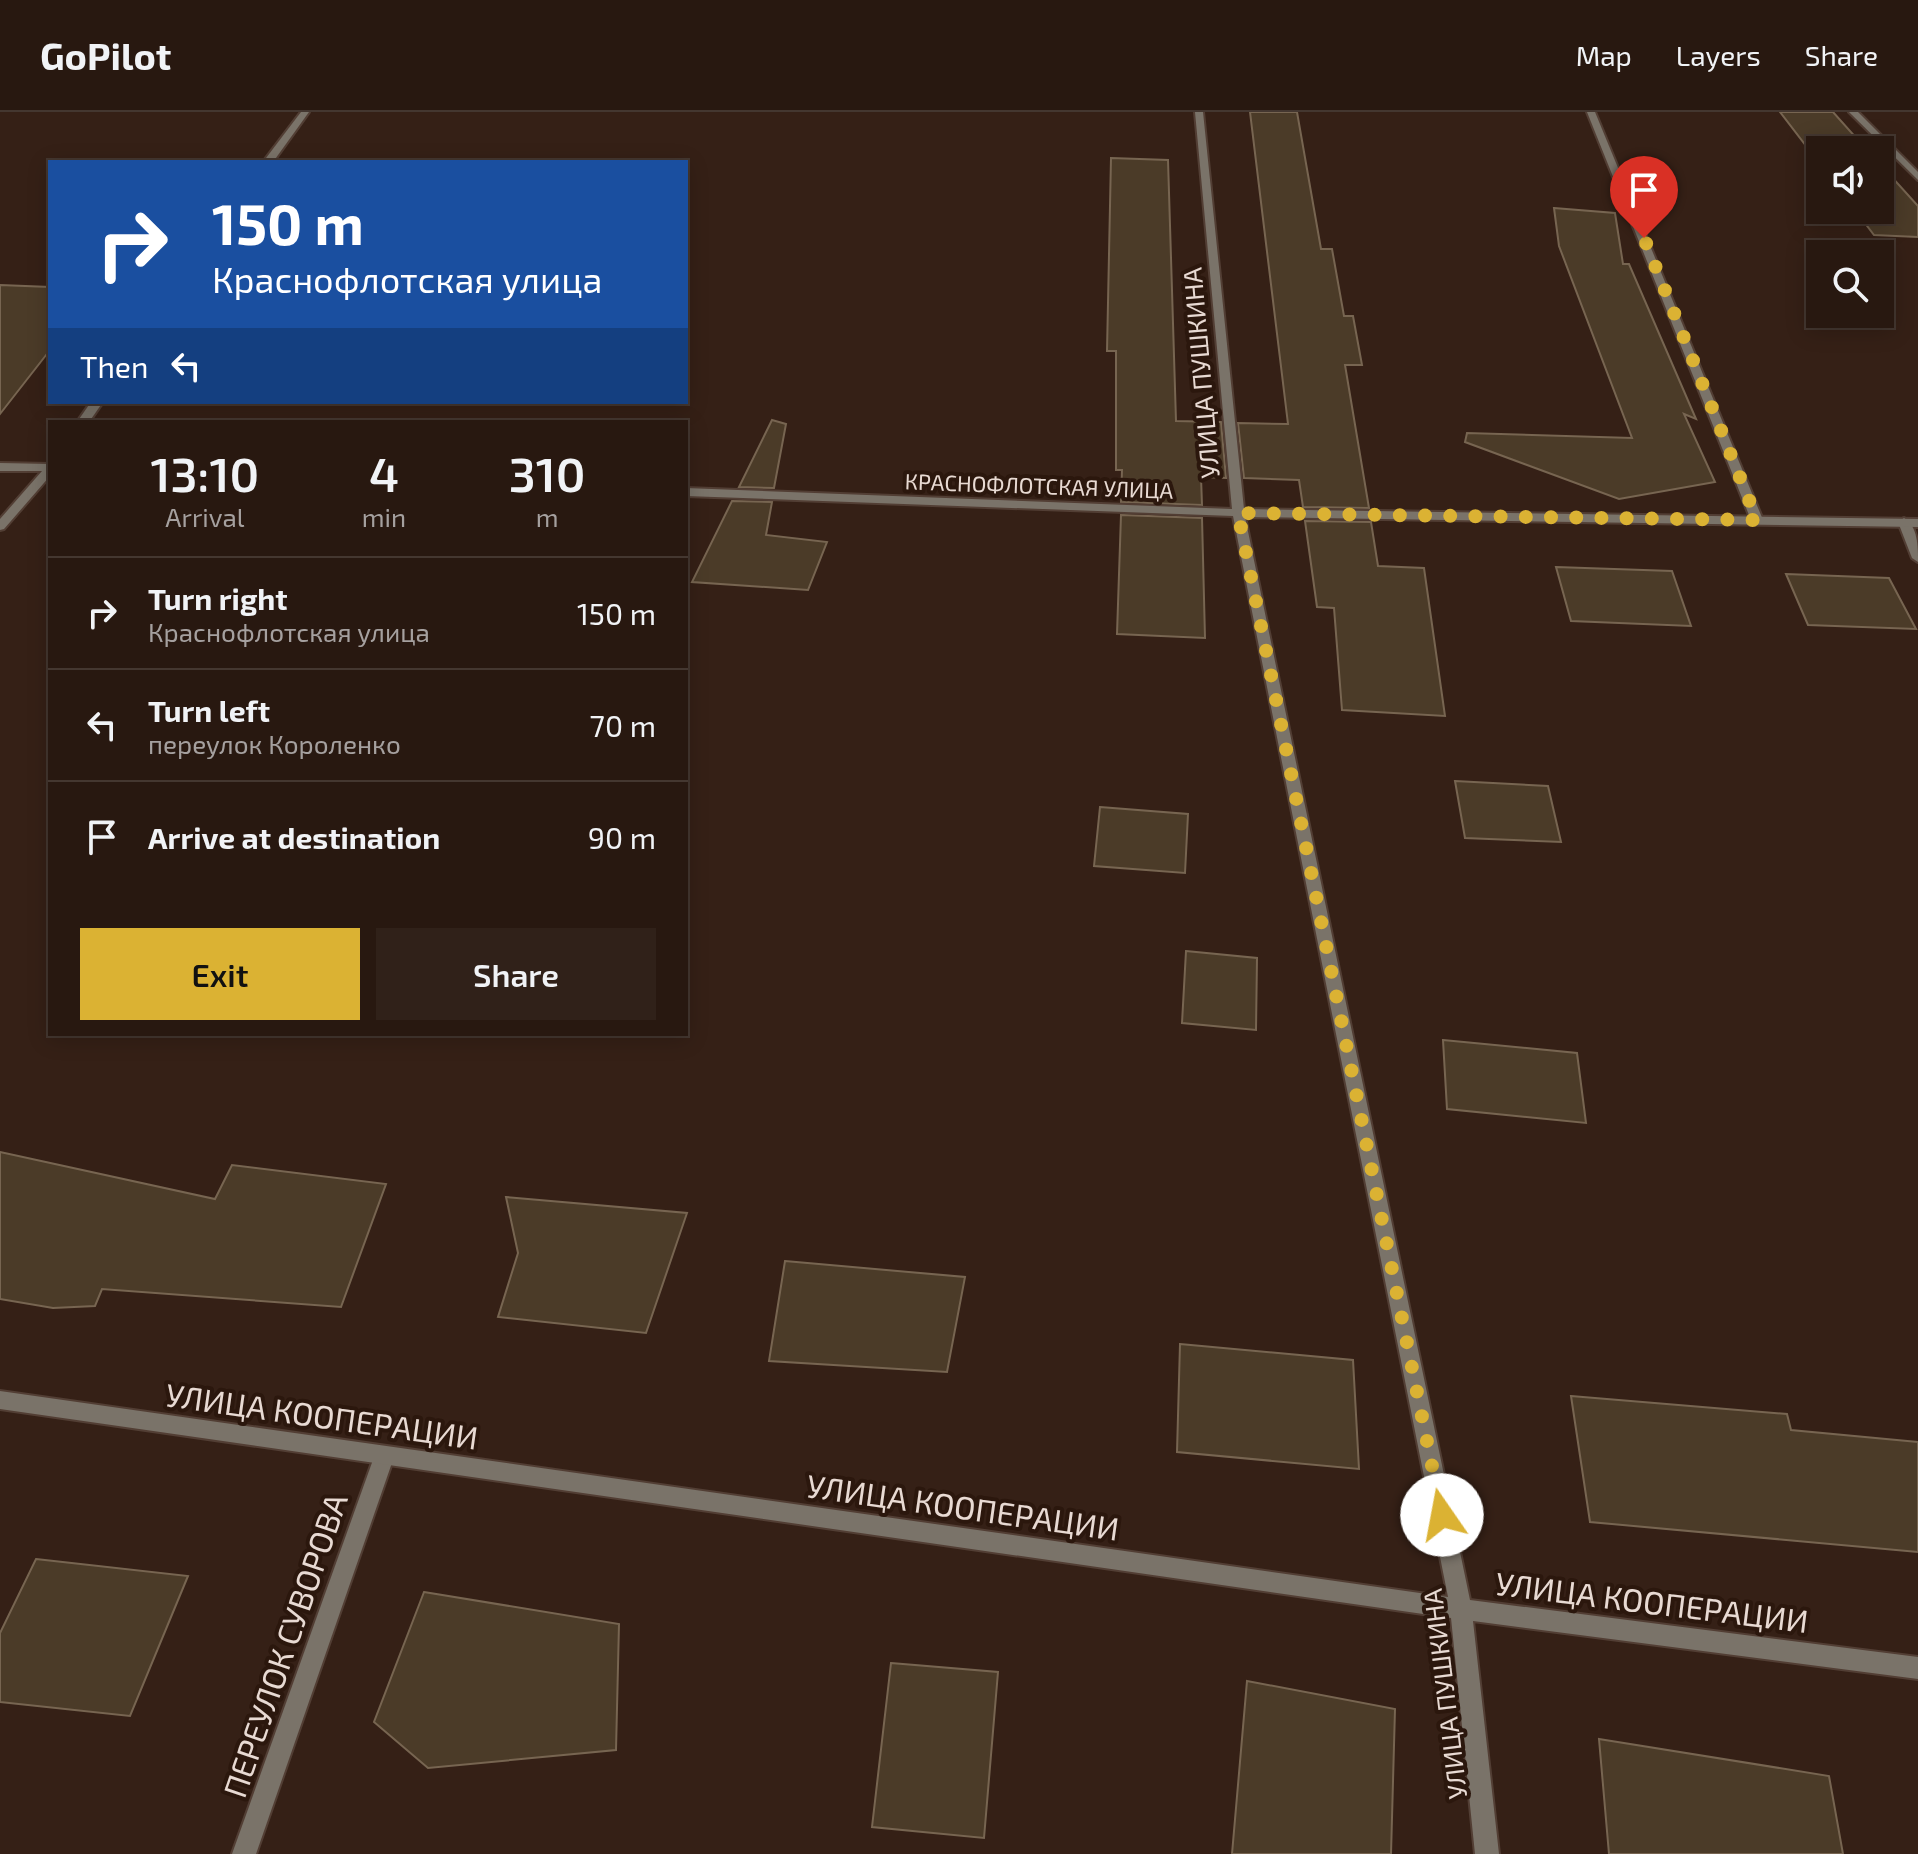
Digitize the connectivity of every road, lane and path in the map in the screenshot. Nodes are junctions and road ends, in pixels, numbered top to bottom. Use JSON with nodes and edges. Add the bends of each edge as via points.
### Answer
{"nodes":[{"id":1,"x":305,"y":112,"type":"edge"},
{"id":2,"x":1199,"y":112,"type":"edge"},
{"id":3,"x":1591,"y":112,"type":"edge"},
{"id":4,"x":1853,"y":112,"type":"edge"},
{"id":5,"x":269,"y":160,"type":"edge"},
{"id":6,"x":1918,"y":177,"type":"edge"},
{"id":7,"x":0,"y":467,"type":"edge"},
{"id":8,"x":48,"y":468,"type":"edge"},
{"id":9,"x":48,"y":470,"type":"edge"},
{"id":10,"x":688,"y":492,"type":"edge"},
{"id":11,"x":1238,"y":513,"type":"junction"},
{"id":12,"x":1757,"y":520,"type":"junction"},
{"id":13,"x":1904,"y":522,"type":"junction"},
{"id":14,"x":1918,"y":523,"type":"edge"},
{"id":15,"x":0,"y":526,"type":"edge"},
{"id":16,"x":1918,"y":558,"type":"edge"},
{"id":17,"x":0,"y":1400,"type":"edge"},
{"id":18,"x":384,"y":1457,"type":"junction"},
{"id":19,"x":1461,"y":1609,"type":"junction"},
{"id":20,"x":1918,"y":1668,"type":"edge"},
{"id":21,"x":244,"y":1854,"type":"edge"},
{"id":22,"x":1487,"y":1854,"type":"edge"}],
"edges":[{"from":1,"to":5,"type":"street"},
{"from":2,"to":11,"type":"street","name":"УЛИЦА ПУШКИНА"},
{"from":3,"to":12,"type":"street"},
{"from":4,"to":6,"type":"street"},
{"from":7,"to":8,"type":"street"},
{"from":9,"to":15,"type":"street"},
{"from":10,"to":11,"type":"street","name":"КРАСНОФЛОТСКАЯ УЛИЦА"},
{"from":11,"to":12,"type":"street","name":"КРАСНОФЛОТСКАЯ УЛИЦА"},
{"from":11,"to":19,"type":"street","name":"УЛИЦА ПУШКИНА"},
{"from":12,"to":13,"type":"street","name":"КРАСНОФЛОТСКАЯ УЛИЦА"},
{"from":13,"to":14,"type":"street","name":"КРАСНОФЛОТСКАЯ УЛИЦА"},
{"from":13,"to":16,"type":"street"},
{"from":17,"to":18,"type":"street","name":"УЛИЦА КООПЕРАЦИИ"},
{"from":18,"to":19,"type":"street","name":"УЛИЦА КООПЕРАЦИИ"},
{"from":18,"to":21,"type":"street","name":"ПЕРЕУЛОК СУВОРОВА"},
{"from":19,"to":20,"type":"street","name":"УЛИЦА КООПЕРАЦИИ"},
{"from":19,"to":22,"type":"street","name":"УЛИЦА ПУШКИНА"}]}
